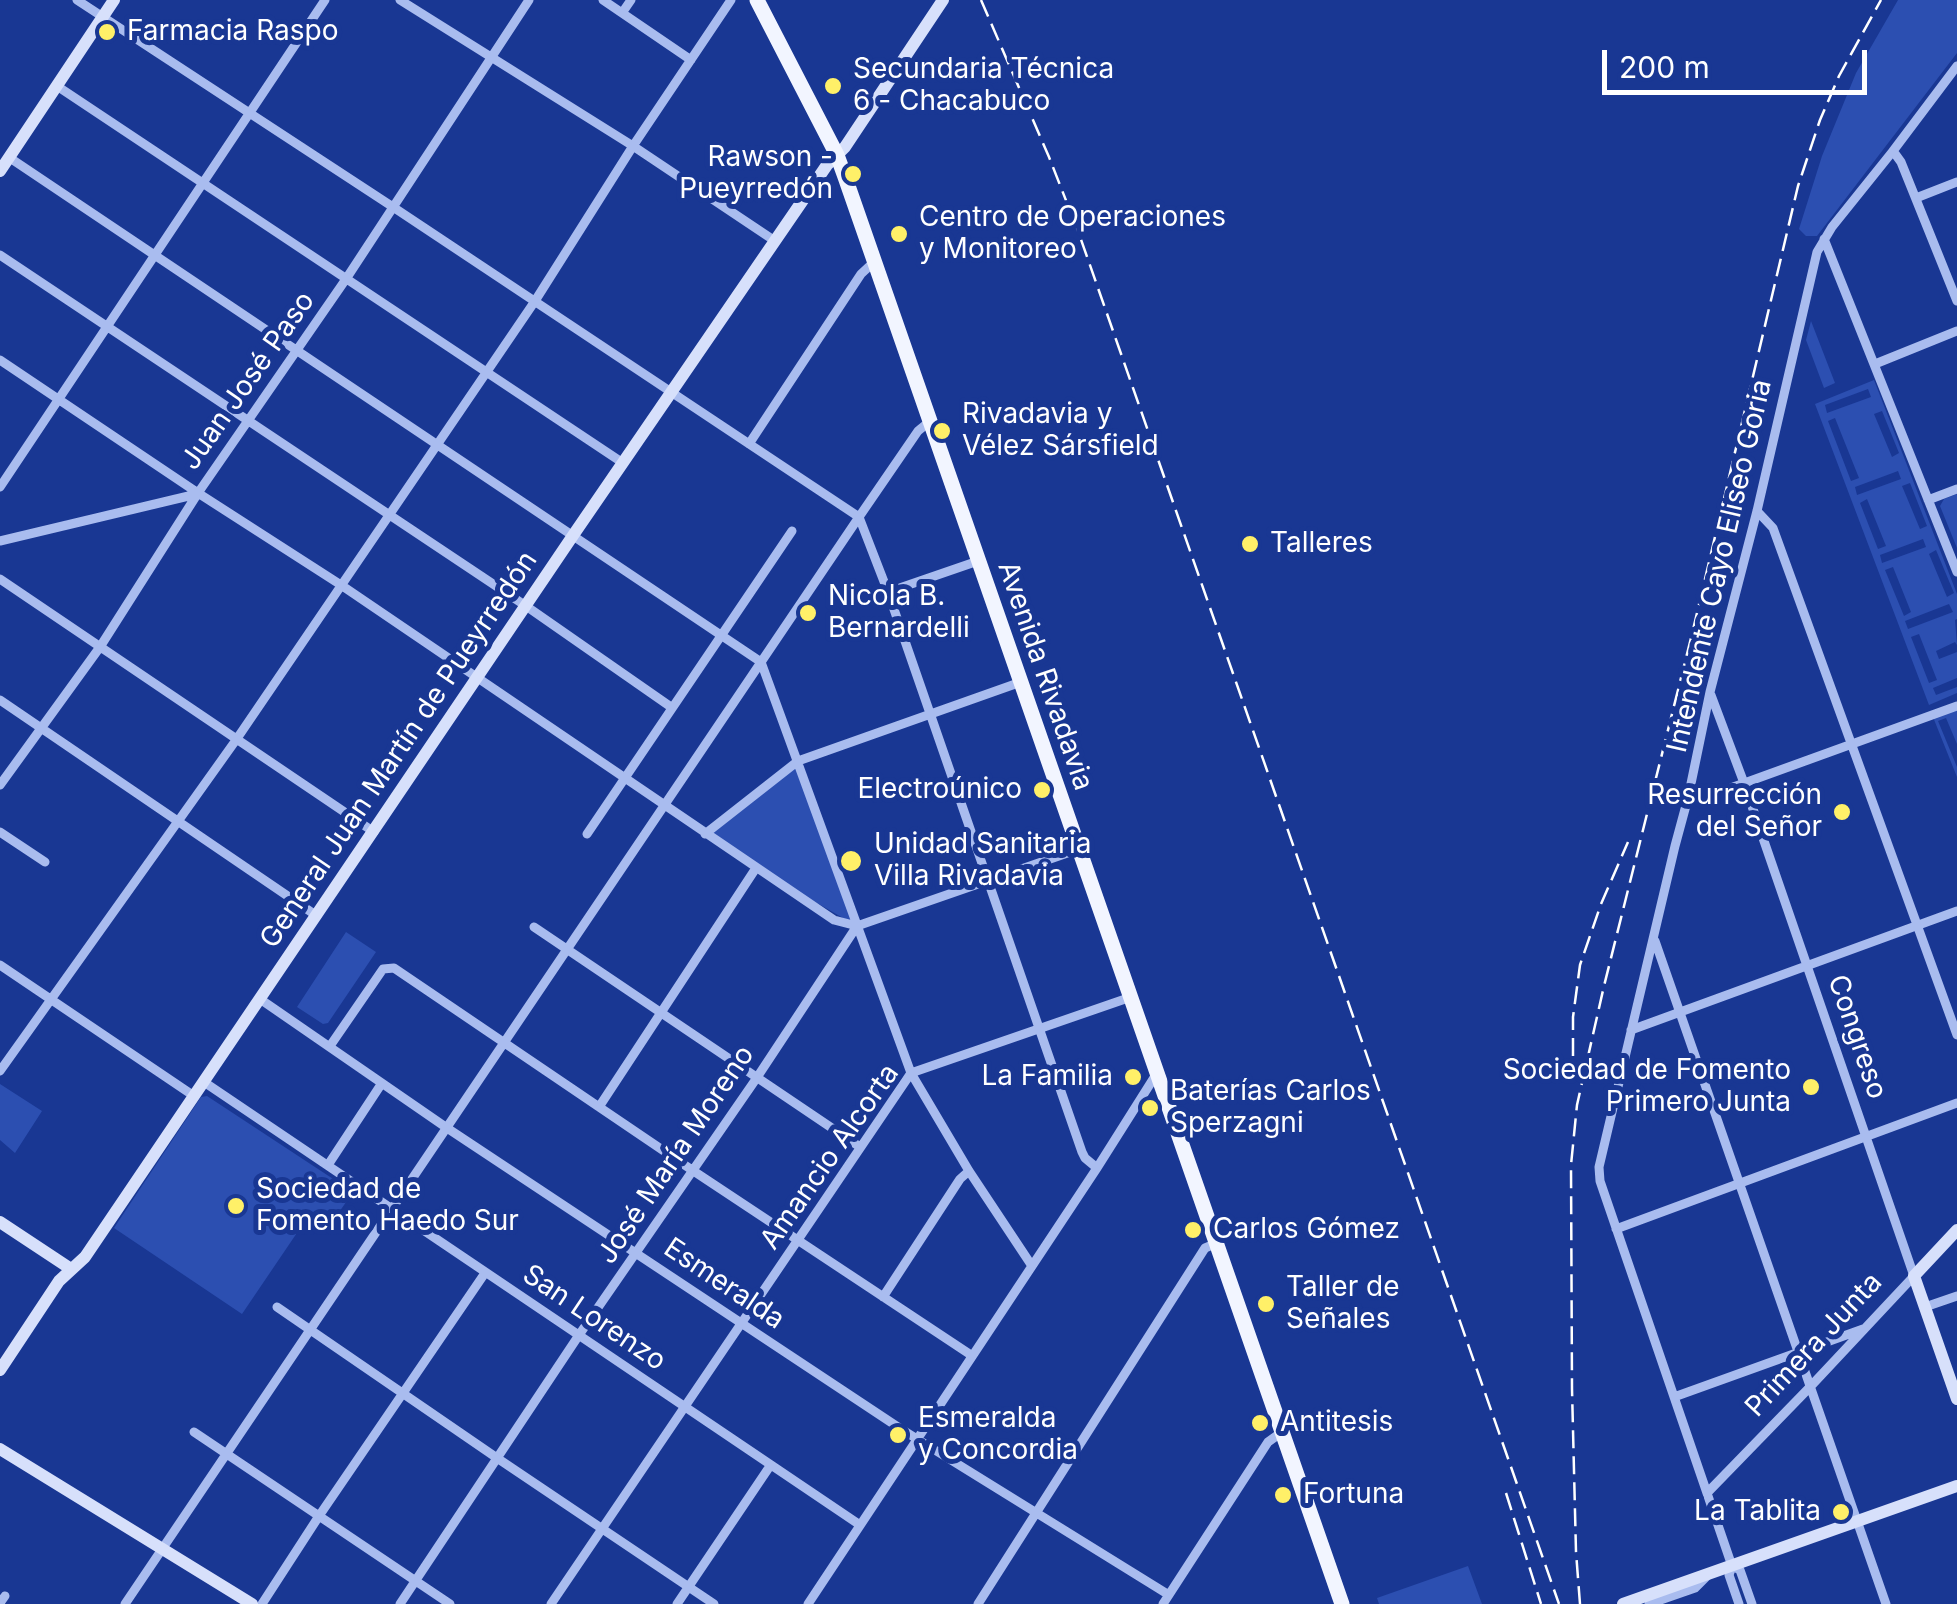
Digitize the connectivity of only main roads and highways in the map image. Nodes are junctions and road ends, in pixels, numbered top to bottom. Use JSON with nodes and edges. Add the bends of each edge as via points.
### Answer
{"nodes":[{"id":1,"x":757,"y":0,"type":"edge"},
{"id":2,"x":1342,"y":1604,"type":"edge"}],
"edges":[{"from":1,"to":2,"type":"main road","name":"Avenida Rivadavia","via":[[837,155]]}]}
